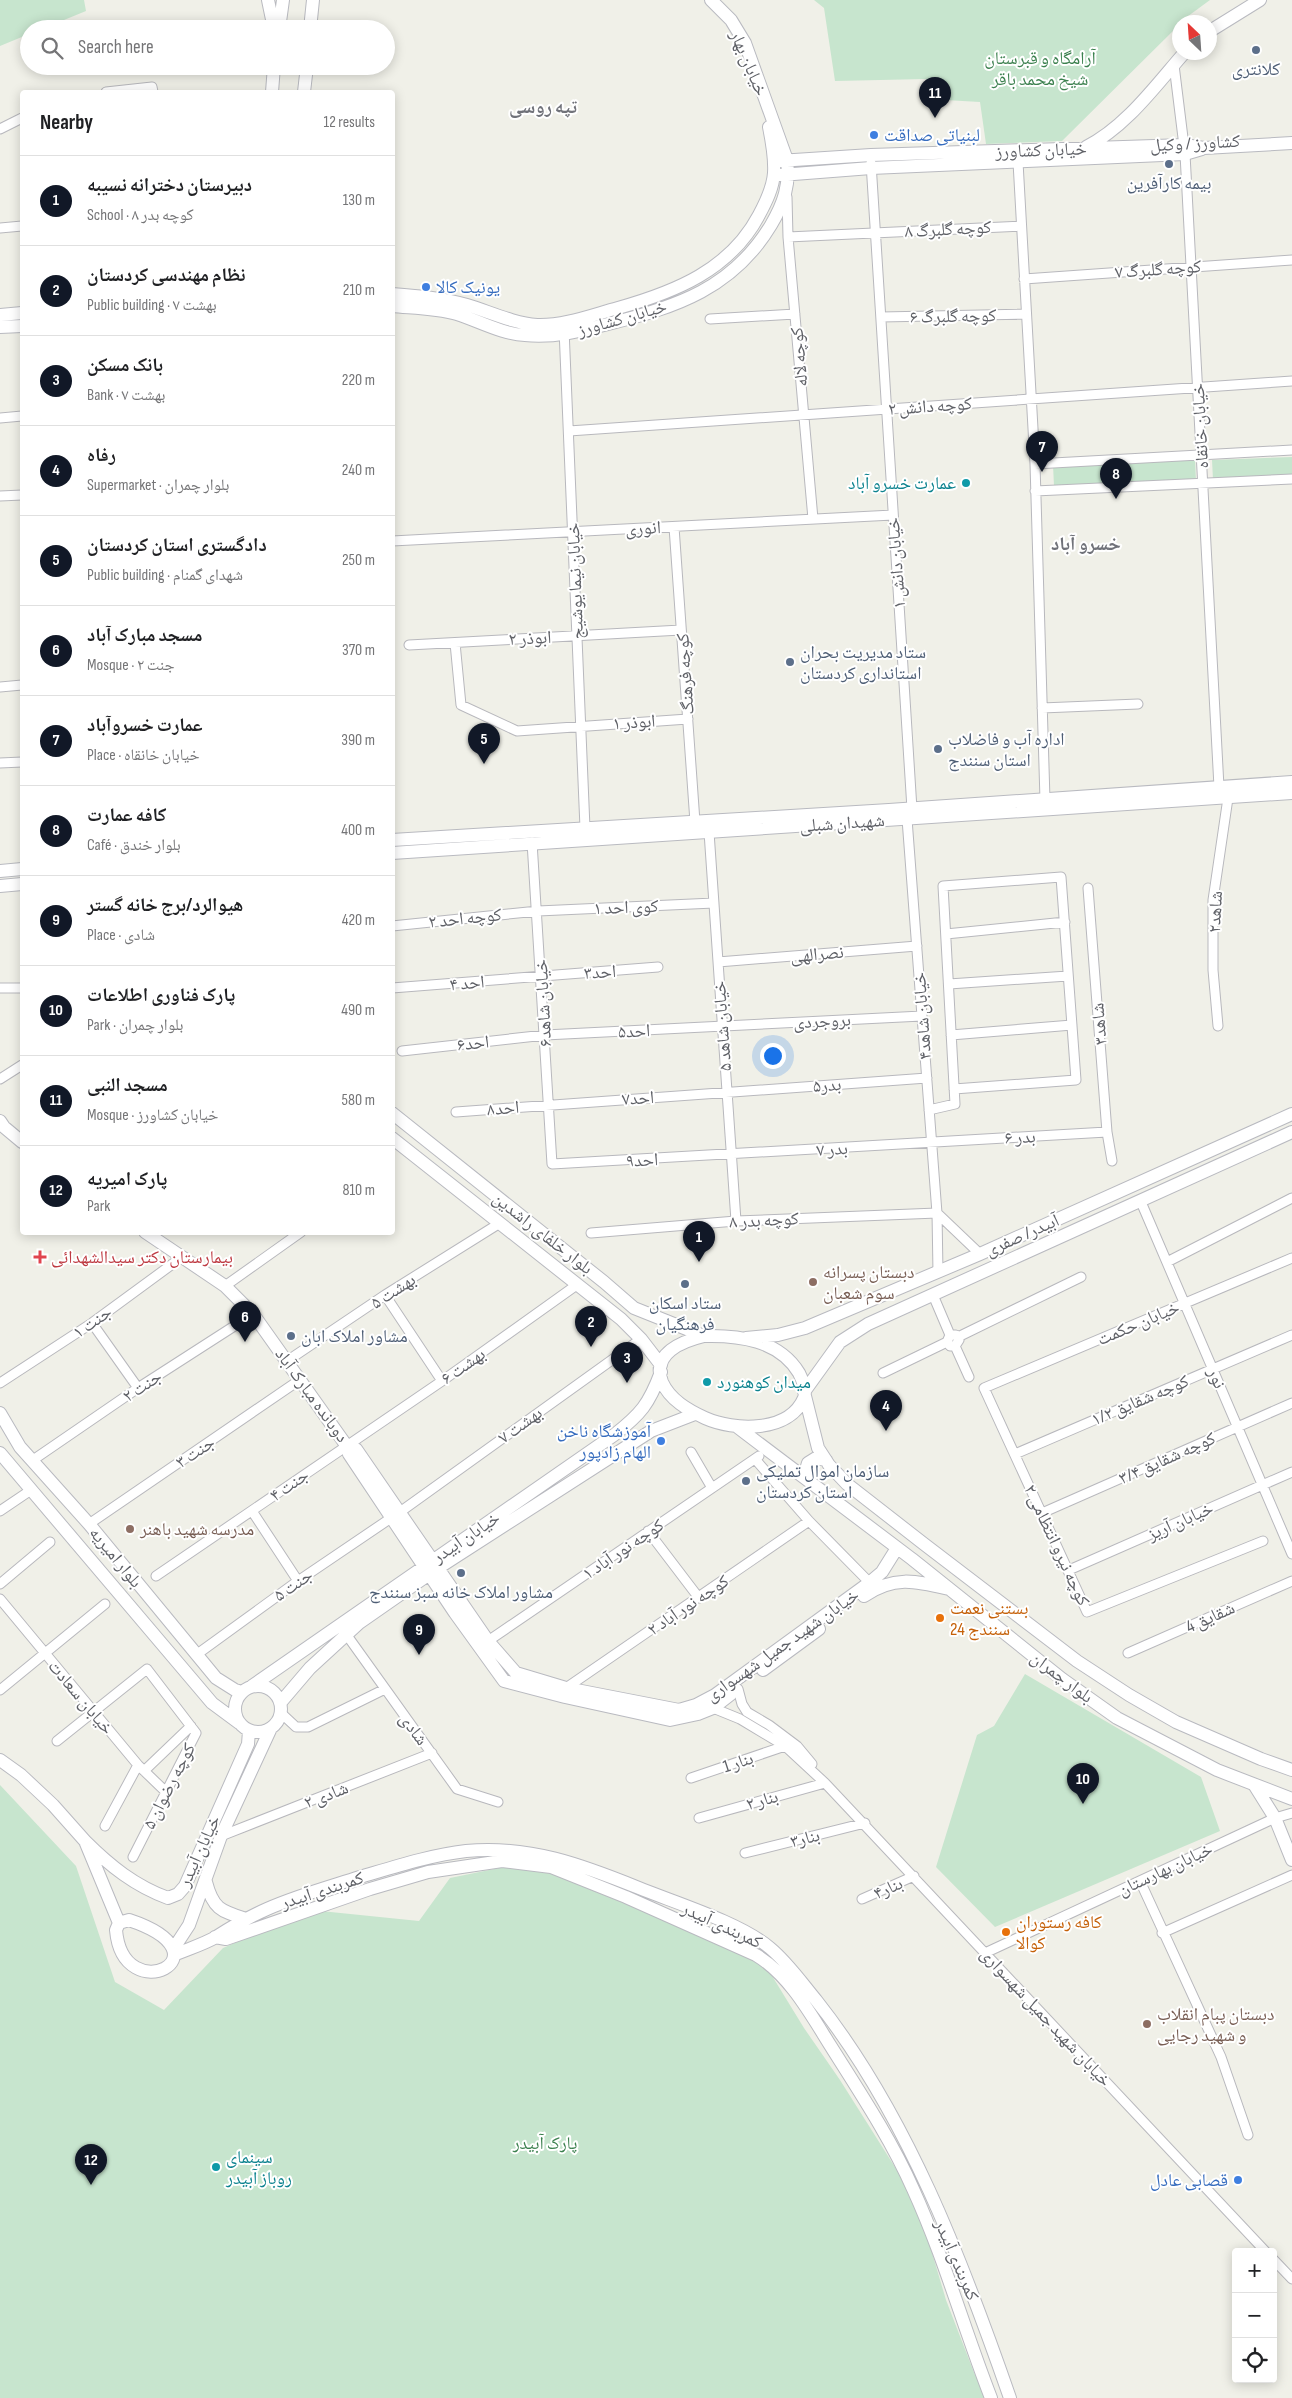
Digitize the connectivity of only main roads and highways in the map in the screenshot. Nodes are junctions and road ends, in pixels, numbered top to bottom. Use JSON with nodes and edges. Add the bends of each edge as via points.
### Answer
{"nodes":[{"id":1,"x":268,"y":0,"type":"edge"},
{"id":2,"x":282,"y":0,"type":"edge"},
{"id":3,"x":313,"y":0,"type":"edge"},
{"id":4,"x":711,"y":0,"type":"edge"},
{"id":5,"x":1260,"y":0,"type":"edge"},
{"id":6,"x":272,"y":20,"type":"edge"},
{"id":7,"x":280,"y":20,"type":"edge"},
{"id":8,"x":311,"y":20,"type":"edge"},
{"id":9,"x":1217,"y":27,"type":"edge"},
{"id":10,"x":1178,"y":60,"type":"edge"},
{"id":11,"x":273,"y":75,"type":"edge"},
{"id":12,"x":306,"y":75,"type":"edge"},
{"id":13,"x":272,"y":90,"type":"edge"},
{"id":14,"x":304,"y":90,"type":"edge"},
{"id":15,"x":766,"y":103,"type":"junction"},
{"id":16,"x":1099,"y":140,"type":"junction"},
{"id":17,"x":1292,"y":141,"type":"edge"},
{"id":18,"x":1185,"y":148,"type":"junction"},
{"id":19,"x":1081,"y":149,"type":"junction"},
{"id":20,"x":788,"y":160,"type":"junction"},
{"id":21,"x":774,"y":161,"type":"junction"},
{"id":22,"x":871,"y":162,"type":"junction"},
{"id":23,"x":774,"y":175,"type":"junction"},
{"id":24,"x":789,"y":175,"type":"junction"},
{"id":25,"x":395,"y":294,"type":"edge"},
{"id":26,"x":395,"y":306,"type":"edge"},
{"id":27,"x":20,"y":313,"type":"edge"},
{"id":28,"x":0,"y":315,"type":"edge"},
{"id":29,"x":20,"y":326,"type":"edge"},
{"id":30,"x":0,"y":327,"type":"edge"},
{"id":31,"x":563,"y":329,"type":"junction"},
{"id":32,"x":1292,"y":782,"type":"edge"},
{"id":33,"x":1292,"y":793,"type":"edge"},
{"id":34,"x":909,"y":814,"type":"junction"},
{"id":35,"x":395,"y":840,"type":"edge"},
{"id":36,"x":395,"y":853,"type":"edge"},
{"id":37,"x":20,"y":868,"type":"edge"},
{"id":38,"x":0,"y":871,"type":"edge"},
{"id":39,"x":20,"y":884,"type":"edge"},
{"id":40,"x":0,"y":886,"type":"edge"},
{"id":41,"x":1292,"y":1114,"type":"edge"},
{"id":42,"x":395,"y":1115,"type":"edge"},
{"id":43,"x":0,"y":1121,"type":"edge"},
{"id":44,"x":1292,"y":1132,"type":"edge"},
{"id":45,"x":20,"y":1140,"type":"edge"},
{"id":46,"x":395,"y":1140,"type":"edge"},
{"id":47,"x":150,"y":1235,"type":"edge"},
{"id":48,"x":634,"y":1308,"type":"junction"},
{"id":49,"x":621,"y":1319,"type":"junction"},
{"id":50,"x":704,"y":1336,"type":"junction"},
{"id":51,"x":746,"y":1338,"type":"junction"},
{"id":52,"x":661,"y":1369,"type":"junction"},
{"id":53,"x":804,"y":1394,"type":"junction"},
{"id":54,"x":0,"y":1413,"type":"edge"},
{"id":55,"x":695,"y":1414,"type":"junction"},
{"id":56,"x":736,"y":1426,"type":"junction"},
{"id":57,"x":0,"y":1453,"type":"edge"},
{"id":58,"x":826,"y":1460,"type":"junction"},
{"id":59,"x":810,"y":1481,"type":"junction"},
{"id":60,"x":897,"y":1548,"type":"junction"},
{"id":61,"x":431,"y":1567,"type":"junction"},
{"id":62,"x":872,"y":1585,"type":"junction"},
{"id":63,"x":949,"y":1589,"type":"junction"},
{"id":64,"x":247,"y":1689,"type":"junction"},
{"id":65,"x":281,"y":1708,"type":"junction"},
{"id":66,"x":244,"y":1727,"type":"junction"},
{"id":67,"x":271,"y":1728,"type":"junction"},
{"id":68,"x":0,"y":1760,"type":"edge"},
{"id":69,"x":1292,"y":1770,"type":"edge"},
{"id":70,"x":1255,"y":1786,"type":"junction"},
{"id":71,"x":1292,"y":1799,"type":"edge"},
{"id":72,"x":85,"y":1841,"type":"junction"},
{"id":73,"x":1292,"y":1860,"type":"edge"},
{"id":74,"x":206,"y":1882,"type":"junction"},
{"id":75,"x":246,"y":1919,"type":"junction"},
{"id":76,"x":120,"y":1923,"type":"junction"},
{"id":77,"x":215,"y":1937,"type":"junction"},
{"id":78,"x":174,"y":1951,"type":"junction"},
{"id":79,"x":992,"y":2398,"type":"edge"},
{"id":80,"x":1010,"y":2398,"type":"edge"}],
"edges":[{"from":1,"to":6,"type":"main road"},
{"from":2,"to":7,"type":"main road"},
{"from":3,"to":8,"type":"main road"},
{"from":4,"to":15,"type":"main road","name":"خیابان بهار","via":[[731,20],[745,43]]},
{"from":5,"to":9,"type":"main road"},
{"from":10,"to":16,"type":"main road","via":[[1131,113]]},
{"from":11,"to":13,"type":"main road"},
{"from":12,"to":14,"type":"main road"},
{"from":15,"to":20,"type":"main road","name":"خیابان بهار"},
{"from":15,"to":21,"type":"main road","name":"خیابان بهار"},
{"from":16,"to":18,"type":"main road","name":"کشاورز / وکیل"},
{"from":16,"to":19,"type":"main road"},
{"from":17,"to":18,"type":"main road","name":"کشاورز / وکیل"},
{"from":17,"to":18,"type":"main road","name":"خیابان کشاورز"},
{"from":18,"to":19,"type":"main road","name":"خیابان کشاورز"},
{"from":18,"to":22,"type":"main road","name":"خیابان کشاورز","via":[[1018,162]]},
{"from":19,"to":22,"type":"main road","name":"خیابان کشاورز"},
{"from":20,"to":21,"type":"main road","name":"خیابان کشاورز"},
{"from":20,"to":22,"type":"main road","name":"خیابان کشاورز"},
{"from":20,"to":24,"type":"main road","name":"خیابان کشاورز"},
{"from":21,"to":23,"type":"main road","name":"خیابان کشاورز"},
{"from":22,"to":24,"type":"main road","name":"خیابان کشاورز"},
{"from":23,"to":24,"type":"main road","name":"خیابان کشاورز"},
{"from":23,"to":31,"type":"main road","name":"خیابان کشاورز","via":[[768,199],[753,227],[716,267],[669,292]]},
{"from":24,"to":31,"type":"main road","name":"خیابان کشاورز","via":[[787,194],[776,217],[752,252],[735,271],[719,282],[698,294],[642,315]]},
{"from":25,"to":31,"type":"main road","name":"خیابان کشاورز","via":[[441,299],[521,323]]},
{"from":26,"to":31,"type":"main road","name":"خیابان کشاورز","via":[[444,310],[524,335]]},
{"from":27,"to":28,"type":"main road"},
{"from":29,"to":30,"type":"main road"},
{"from":32,"to":34,"type":"main road","name":"شهیدان شبلی","via":[[1045,800]]},
{"from":33,"to":34,"type":"main road","name":"شهیدان شبلی"},
{"from":34,"to":35,"type":"main road","name":"شهیدان شبلی","via":[[696,822]]},
{"from":34,"to":36,"type":"main road","name":"شهیدان شبلی","via":[[709,832]]},
{"from":37,"to":38,"type":"main road"},
{"from":39,"to":40,"type":"main road"},
{"from":41,"to":51,"type":"main road","name":"آبیدر/ صفری","via":[[980,1254],[805,1328]]},
{"from":42,"to":48,"type":"main road","name":"بلوار خلفای راشدین"},
{"from":43,"to":45,"type":"main road"},
{"from":44,"to":53,"type":"main road","name":"آبیدر/ صفری","via":[[849,1334],[829,1355]]},
{"from":46,"to":49,"type":"main road","name":"بلوار خلفای راشدین"},
{"from":47,"to":61,"type":"main road","name":"دوبانده مبارک آباد","via":[[225,1286],[253,1314],[346,1445],[356,1449]]},
{"from":48,"to":49,"type":"main road","via":[[636,1313],[632,1319],[627,1322]]},
{"from":48,"to":50,"type":"main road","name":"بلوار خلفای راشدین"},
{"from":49,"to":52,"type":"main road","name":"بلوار خلفای راشدین","via":[[641,1339]]},
{"from":50,"to":51,"type":"main road"},
{"from":50,"to":52,"type":"main road","via":[[683,1342],[668,1351]]},
{"from":51,"to":53,"type":"main road","via":[[777,1350],[794,1364],[803,1380]]},
{"from":52,"to":55,"type":"main road","via":[[662,1381],[672,1397]]},
{"from":52,"to":61,"type":"main road","name":"خیابان آبیدر","via":[[651,1398],[638,1417]]},
{"from":53,"to":56,"type":"main road","via":[[796,1410],[781,1420],[760,1426]]},
{"from":53,"to":58,"type":"main road","name":"بلوار چمران","via":[[818,1448]]},
{"from":54,"to":64,"type":"main road","name":"بلوار امیریه","via":[[20,1447],[89,1524],[216,1678],[235,1690]]},
{"from":55,"to":56,"type":"main road"},
{"from":55,"to":61,"type":"main road","name":"خیابان آبیدر","via":[[651,1431]]},
{"from":56,"to":59,"type":"main road","name":"بلوار چمران"},
{"from":57,"to":66,"type":"main road","name":"بلوار امیریه","via":[[212,1703]]},
{"from":58,"to":59,"type":"main road","via":[[816,1458],[808,1463],[805,1473]]},
{"from":58,"to":69,"type":"main road","name":"بلوار چمران","via":[[854,1489],[1077,1661],[1176,1722]]},
{"from":59,"to":60,"type":"main road","name":"بلوار چمران"},
{"from":60,"to":62,"type":"main road","name":"خیابان شهید جمیل شهسواری"},
{"from":60,"to":63,"type":"main road","name":"بلوار چمران"},
{"from":61,"to":62,"type":"main road","name":"خیابان شهید جمیل شهسواری","via":[[516,1673],[566,1688],[679,1710],[715,1695]]},
{"from":61,"to":62,"type":"main road","name":"خیابان شهید جمیل شهسواری","via":[[504,1681],[670,1720],[712,1708]]},
{"from":61,"to":64,"type":"main road","name":"خیابان آبیدر"},
{"from":61,"to":65,"type":"main road","name":"خیابان آبیدر","via":[[346,1634],[310,1668]]},
{"from":62,"to":63,"type":"main road","name":"خیابان شهید جمیل شهسواری","via":[[916,1580]]},
{"from":63,"to":70,"type":"main road","name":"بلوار چمران","via":[[1062,1679],[1117,1718]]},
{"from":64,"to":65,"type":"main road","via":[[260,1686],[273,1691]]},
{"from":64,"to":66,"type":"main road","via":[[235,1704],[236,1717]]},
{"from":65,"to":67,"type":"main road"},
{"from":66,"to":67,"type":"main road","via":[[264,1732]]},
{"from":66,"to":72,"type":"main road","name":"خیابان آبیدر","via":[[248,1744],[186,1886],[178,1894],[168,1898],[131,1881]]},
{"from":67,"to":74,"type":"main road","name":"خیابان آبیدر","via":[[221,1836]]},
{"from":68,"to":72,"type":"main road","via":[[53,1805]]},
{"from":70,"to":71,"type":"main road","name":"بلوار چمران"},
{"from":70,"to":73,"type":"main road","via":[[1274,1818]]},
{"from":72,"to":76,"type":"main road"},
{"from":74,"to":75,"type":"main road","via":[[210,1898],[218,1908]]},
{"from":74,"to":78,"type":"main road","name":"خیابان آبیدر","via":[[189,1925]]},
{"from":75,"to":77,"type":"main road","name":"کمربندی آبیدر"},
{"from":75,"to":80,"type":"main road","name":"کمربندی آبیدر","via":[[327,1887],[397,1866],[465,1851],[514,1849],[606,1874],[733,1926],[769,1946],[840,2031],[873,2081],[971,2292]]},
{"from":76,"to":78,"type":"main road","via":[[129,1920],[142,1925],[167,1939]]},
{"from":76,"to":78,"type":"main road","via":[[116,1930],[121,1948],[128,1960],[144,1972],[167,1968],[172,1963]]},
{"from":77,"to":78,"type":"main road","name":"کمربندی آبیدر"},
{"from":77,"to":79,"type":"main road","name":"کمربندی آبیدر","via":[[226,1938],[428,1872],[502,1861],[550,1867],[626,1896],[768,1962],[784,1978],[814,2020],[880,2126],[913,2188]]}]}
